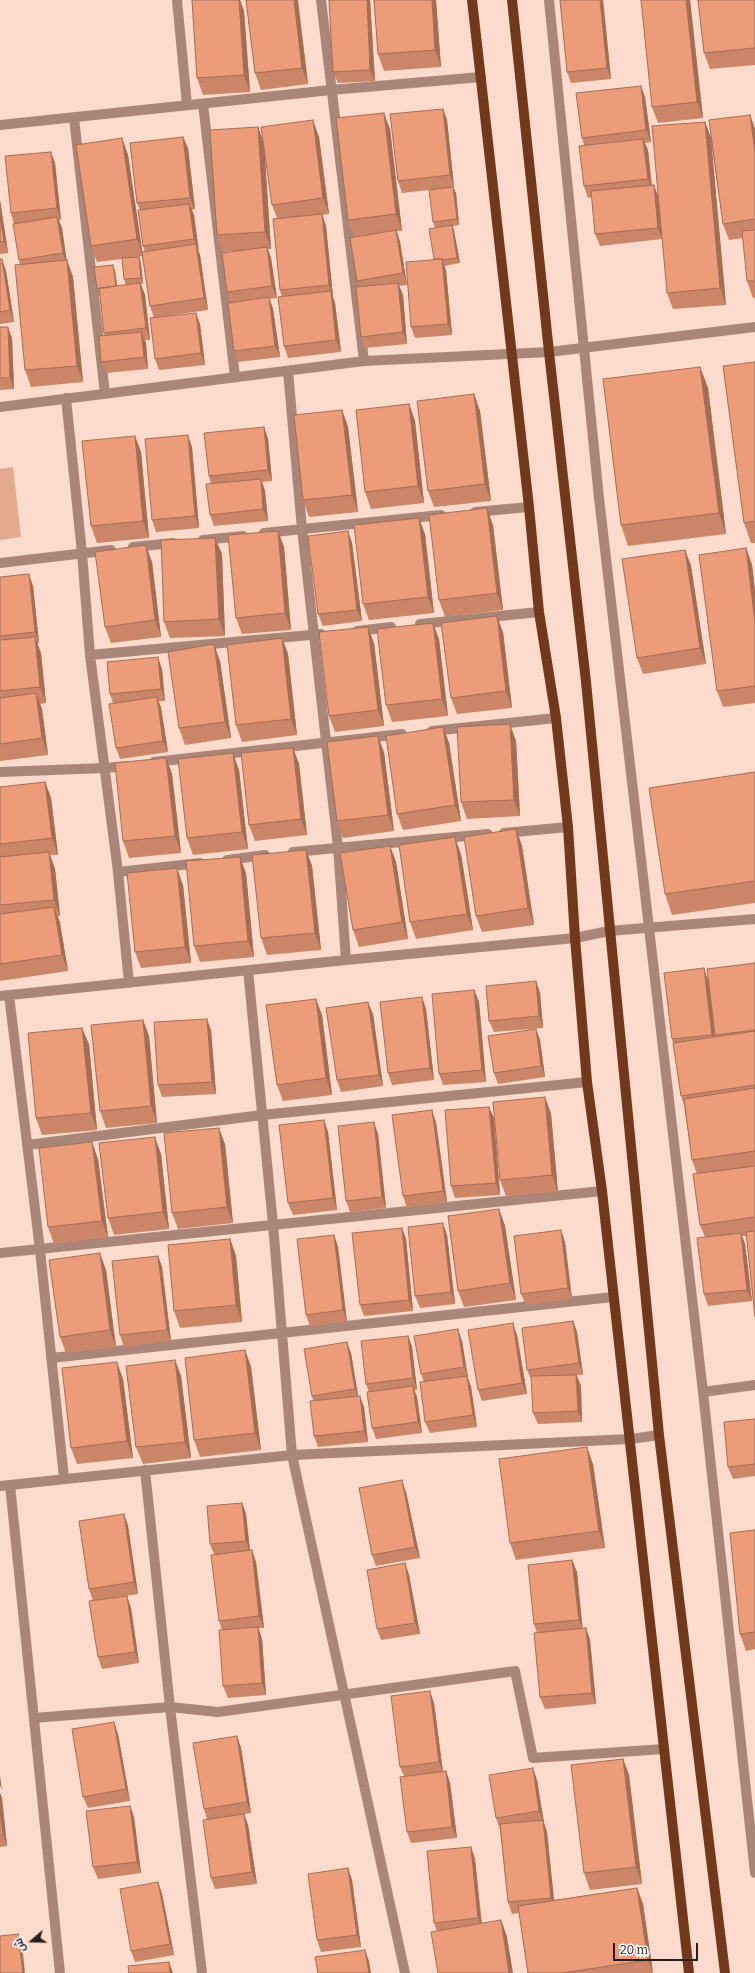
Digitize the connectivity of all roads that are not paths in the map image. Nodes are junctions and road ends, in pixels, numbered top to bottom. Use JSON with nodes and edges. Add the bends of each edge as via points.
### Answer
{"nodes":[{"id":1,"x":177,"y":0,"type":"edge"},
{"id":2,"x":321,"y":0,"type":"edge"},
{"id":3,"x":472,"y":0,"type":"edge"},
{"id":4,"x":512,"y":0,"type":"edge"},
{"id":5,"x":549,"y":0,"type":"edge"},
{"id":6,"x":481,"y":77,"type":"junction"},
{"id":7,"x":331,"y":90,"type":"junction"},
{"id":8,"x":202,"y":104,"type":"junction"},
{"id":9,"x":187,"y":105,"type":"junction"},
{"id":10,"x":74,"y":118,"type":"junction"},
{"id":11,"x":0,"y":125,"type":"edge"},
{"id":12,"x":755,"y":327,"type":"edge"},
{"id":13,"x":585,"y":349,"type":"junction"},
{"id":14,"x":549,"y":352,"type":"junction"},
{"id":15,"x":513,"y":355,"type":"junction"},
{"id":16,"x":364,"y":361,"type":"junction"},
{"id":17,"x":288,"y":371,"type":"junction"},
{"id":18,"x":236,"y":377,"type":"junction"},
{"id":19,"x":105,"y":394,"type":"junction"},
{"id":20,"x":66,"y":398,"type":"junction"},
{"id":21,"x":0,"y":407,"type":"edge"},
{"id":22,"x":530,"y":507,"type":"junction"},
{"id":23,"x":467,"y":513,"type":"edge"},
{"id":24,"x":451,"y":514,"type":"edge"},
{"id":25,"x":302,"y":529,"type":"junction"},
{"id":26,"x":82,"y":553,"type":"junction"},
{"id":27,"x":0,"y":563,"type":"edge"},
{"id":28,"x":539,"y":612,"type":"junction"},
{"id":29,"x":345,"y":632,"type":"edge"},
{"id":30,"x":330,"y":634,"type":"edge"},
{"id":31,"x":314,"y":635,"type":"junction"},
{"id":32,"x":90,"y":655,"type":"junction"},
{"id":33,"x":556,"y":718,"type":"junction"},
{"id":34,"x":326,"y":742,"type":"junction"},
{"id":35,"x":105,"y":768,"type":"junction"},
{"id":36,"x":0,"y":772,"type":"edge"},
{"id":37,"x":568,"y":827,"type":"junction"},
{"id":38,"x":338,"y":847,"type":"junction"},
{"id":39,"x":118,"y":872,"type":"junction"},
{"id":40,"x":755,"y":919,"type":"edge"},
{"id":41,"x":649,"y":928,"type":"junction"},
{"id":42,"x":609,"y":931,"type":"junction"},
{"id":43,"x":575,"y":938,"type":"junction"},
{"id":44,"x":346,"y":960,"type":"junction"},
{"id":45,"x":248,"y":970,"type":"junction"},
{"id":46,"x":129,"y":983,"type":"junction"},
{"id":47,"x":4,"y":996,"type":"edge"},
{"id":48,"x":587,"y":1082,"type":"junction"},
{"id":49,"x":262,"y":1115,"type":"junction"},
{"id":50,"x":27,"y":1145,"type":"junction"},
{"id":51,"x":602,"y":1191,"type":"junction"},
{"id":52,"x":273,"y":1224,"type":"junction"},
{"id":53,"x":40,"y":1250,"type":"junction"},
{"id":54,"x":0,"y":1253,"type":"edge"},
{"id":55,"x":613,"y":1297,"type":"junction"},
{"id":56,"x":282,"y":1334,"type":"junction"},
{"id":57,"x":51,"y":1358,"type":"junction"},
{"id":58,"x":755,"y":1385,"type":"edge"},
{"id":59,"x":703,"y":1392,"type":"junction"},
{"id":60,"x":659,"y":1435,"type":"junction"},
{"id":61,"x":630,"y":1439,"type":"junction"},
{"id":62,"x":292,"y":1455,"type":"junction"},
{"id":63,"x":145,"y":1470,"type":"junction"},
{"id":64,"x":64,"y":1478,"type":"junction"},
{"id":65,"x":5,"y":1485,"type":"edge"},
{"id":66,"x":345,"y":1695,"type":"junction"},
{"id":67,"x":170,"y":1707,"type":"junction"},
{"id":68,"x":34,"y":1718,"type":"junction"},
{"id":69,"x":664,"y":1749,"type":"junction"},
{"id":70,"x":751,"y":1784,"type":"edge"},
{"id":71,"x":755,"y":1873,"type":"edge"},
{"id":72,"x":60,"y":1973,"type":"edge"},
{"id":73,"x":202,"y":1973,"type":"edge"},
{"id":74,"x":406,"y":1973,"type":"edge"},
{"id":75,"x":690,"y":1973,"type":"edge"},
{"id":76,"x":725,"y":1973,"type":"edge"}],
"edges":[{"from":1,"to":9,"type":"street"},
{"from":2,"to":7,"type":"street"},
{"from":3,"to":6,"type":"main road"},
{"from":4,"to":14,"type":"main road"},
{"from":5,"to":13,"type":"street"},
{"from":6,"to":7,"type":"street"},
{"from":6,"to":15,"type":"main road"},
{"from":7,"to":8,"type":"street"},
{"from":7,"to":16,"type":"street"},
{"from":8,"to":9,"type":"street"},
{"from":8,"to":18,"type":"street"},
{"from":9,"to":10,"type":"street"},
{"from":10,"to":11,"type":"street"},
{"from":10,"to":19,"type":"street"},
{"from":12,"to":13,"type":"street"},
{"from":13,"to":14,"type":"street"},
{"from":13,"to":41,"type":"street","via":[[599,498]]},
{"from":14,"to":15,"type":"street"},
{"from":14,"to":42,"type":"main road","via":[[586,682]]},
{"from":15,"to":16,"type":"street"},
{"from":15,"to":22,"type":"main road"},
{"from":16,"to":17,"type":"street"},
{"from":17,"to":18,"type":"street"},
{"from":17,"to":25,"type":"street"},
{"from":18,"to":19,"type":"street"},
{"from":19,"to":20,"type":"street"},
{"from":20,"to":21,"type":"street"},
{"from":20,"to":26,"type":"street"},
{"from":22,"to":23,"type":"street"},
{"from":22,"to":28,"type":"main road"},
{"from":24,"to":25,"type":"street"},
{"from":25,"to":26,"type":"street"},
{"from":25,"to":31,"type":"street"},
{"from":26,"to":27,"type":"street"},
{"from":26,"to":32,"type":"street"},
{"from":28,"to":29,"type":"street"},
{"from":28,"to":33,"type":"main road"},
{"from":30,"to":31,"type":"street"},
{"from":31,"to":32,"type":"street"},
{"from":31,"to":34,"type":"street"},
{"from":32,"to":35,"type":"street"},
{"from":33,"to":34,"type":"street"},
{"from":33,"to":37,"type":"main road"},
{"from":34,"to":35,"type":"street"},
{"from":34,"to":38,"type":"street"},
{"from":35,"to":36,"type":"street"},
{"from":35,"to":39,"type":"street"},
{"from":37,"to":38,"type":"street"},
{"from":37,"to":43,"type":"main road"},
{"from":38,"to":39,"type":"street"},
{"from":38,"to":44,"type":"street"},
{"from":39,"to":46,"type":"street"},
{"from":40,"to":41,"type":"street"},
{"from":41,"to":42,"type":"street"},
{"from":41,"to":59,"type":"street"},
{"from":42,"to":43,"type":"street"},
{"from":42,"to":60,"type":"main road"},
{"from":43,"to":44,"type":"street"},
{"from":43,"to":48,"type":"main road"},
{"from":44,"to":45,"type":"street"},
{"from":45,"to":46,"type":"street"},
{"from":45,"to":49,"type":"street"},
{"from":46,"to":47,"type":"street"},
{"from":47,"to":50,"type":"street"},
{"from":48,"to":49,"type":"street"},
{"from":48,"to":51,"type":"main road"},
{"from":49,"to":50,"type":"street"},
{"from":49,"to":52,"type":"street"},
{"from":50,"to":53,"type":"street"},
{"from":51,"to":52,"type":"street"},
{"from":51,"to":55,"type":"main road"},
{"from":52,"to":53,"type":"street"},
{"from":52,"to":56,"type":"street"},
{"from":53,"to":54,"type":"street"},
{"from":53,"to":57,"type":"street"},
{"from":55,"to":56,"type":"street"},
{"from":55,"to":61,"type":"main road"},
{"from":56,"to":57,"type":"street"},
{"from":56,"to":62,"type":"street"},
{"from":57,"to":64,"type":"street"},
{"from":58,"to":59,"type":"street"},
{"from":59,"to":70,"type":"street"},
{"from":60,"to":61,"type":"street"},
{"from":60,"to":76,"type":"main road"},
{"from":61,"to":62,"type":"street"},
{"from":61,"to":69,"type":"main road"},
{"from":62,"to":63,"type":"street"},
{"from":62,"to":66,"type":"street"},
{"from":63,"to":64,"type":"street"},
{"from":63,"to":67,"type":"street"},
{"from":64,"to":65,"type":"street"},
{"from":65,"to":68,"type":"street"},
{"from":66,"to":67,"type":"street","via":[[218,1712]]},
{"from":66,"to":69,"type":"street","via":[[515,1671],[533,1758]]},
{"from":66,"to":74,"type":"street"},
{"from":67,"to":68,"type":"street"},
{"from":67,"to":73,"type":"street"},
{"from":68,"to":72,"type":"street"},
{"from":69,"to":75,"type":"main road"},
{"from":70,"to":71,"type":"street"}]}
